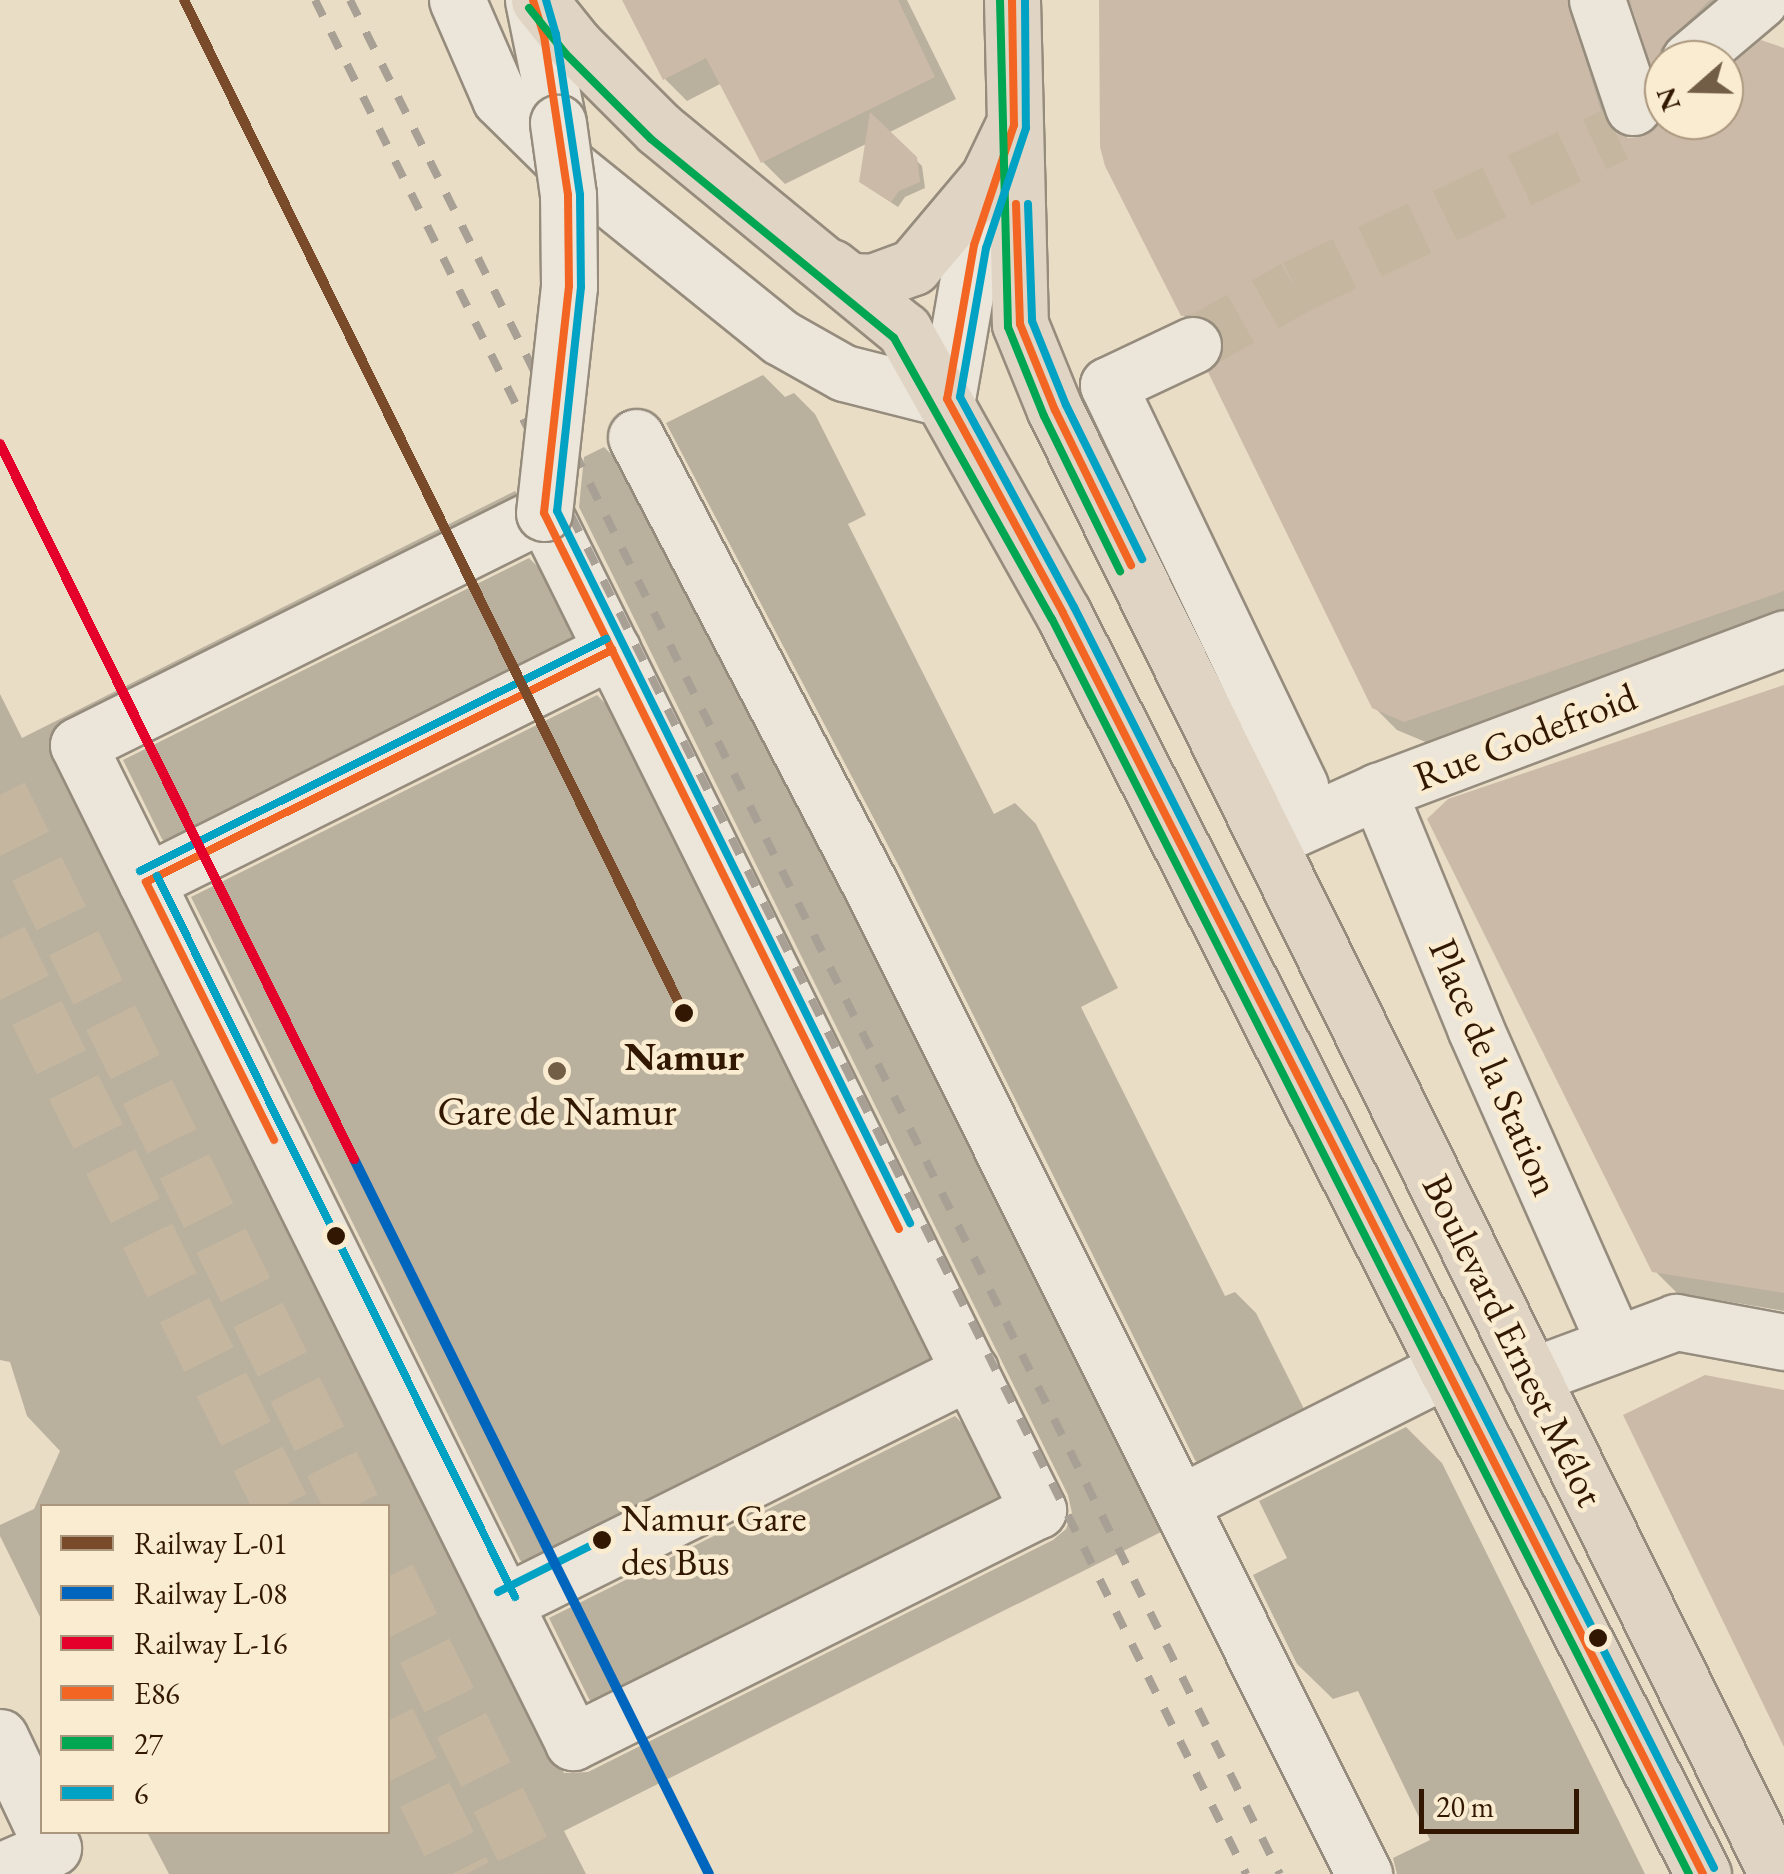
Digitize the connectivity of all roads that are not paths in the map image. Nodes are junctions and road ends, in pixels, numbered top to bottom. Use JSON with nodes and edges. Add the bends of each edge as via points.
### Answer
{"nodes":[{"id":1,"x":457,"y":0,"type":"edge"},
{"id":2,"x":536,"y":0,"type":"edge"},
{"id":3,"x":1012,"y":0,"type":"edge"},
{"id":4,"x":1597,"y":0,"type":"edge"},
{"id":5,"x":1760,"y":0,"type":"edge"},
{"id":6,"x":1713,"y":40,"type":"edge"},
{"id":7,"x":1637,"y":107,"type":"edge"},
{"id":8,"x":1014,"y":125,"type":"junction"},
{"id":9,"x":828,"y":266,"type":"junction"},
{"id":10,"x":1192,"y":346,"type":"tunnel mouth"},
{"id":11,"x":1108,"y":385,"type":"junction"},
{"id":12,"x":947,"y":399,"type":"junction"},
{"id":13,"x":1055,"y":410,"type":"junction"},
{"id":14,"x":636,"y":436,"type":"dead end"},
{"id":15,"x":544,"y":514,"type":"junction"},
{"id":16,"x":1784,"y":638,"type":"edge"},
{"id":17,"x":612,"y":650,"type":"junction"},
{"id":18,"x":1378,"y":791,"type":"junction"},
{"id":19,"x":1273,"y":811,"type":"junction"},
{"id":20,"x":1197,"y":877,"type":"junction"},
{"id":21,"x":146,"y":882,"type":"junction"},
{"id":22,"x":1614,"y":1342,"type":"junction"},
{"id":23,"x":1784,"y":1342,"type":"edge"},
{"id":24,"x":1446,"y":1369,"type":"junction"},
{"id":25,"x":970,"y":1371,"type":"junction"},
{"id":26,"x":1532,"y":1376,"type":"junction"},
{"id":27,"x":1180,"y":1502,"type":"junction"},
{"id":28,"x":504,"y":1603,"type":"junction"},
{"id":29,"x":0,"y":1736,"type":"edge"},
{"id":30,"x":40,"y":1820,"type":"edge"},
{"id":31,"x":52,"y":1845,"type":"edge"},
{"id":32,"x":0,"y":1870,"type":"edge"},
{"id":33,"x":1364,"y":1874,"type":"edge"},
{"id":34,"x":1704,"y":1874,"type":"edge"},
{"id":35,"x":1777,"y":1874,"type":"edge"}],
"edges":[{"from":1,"to":12,"type":"street","via":[[500,99],[646,231],[812,355],[844,372]]},
{"from":2,"to":9,"type":"main road","via":[[658,129]]},
{"from":2,"to":15,"type":"street","bridge":true,"via":[[568,195],[568,303]]},
{"from":3,"to":8,"type":"main road"},
{"from":4,"to":7,"type":"street"},
{"from":5,"to":6,"type":"street"},
{"from":8,"to":9,"type":"main road","via":[[988,178],[913,268],[872,282],[850,281]]},
{"from":8,"to":12,"type":"street","via":[[974,245]]},
{"from":8,"to":13,"type":"main road","via":[[1020,324]]},
{"from":9,"to":12,"type":"main road","via":[[904,330]]},
{"from":10,"to":11,"type":"street"},
{"from":11,"to":13,"type":"street"},
{"from":11,"to":19,"type":"street"},
{"from":12,"to":20,"type":"main road"},
{"from":13,"to":19,"type":"main road"},
{"from":14,"to":27,"type":"street","via":[[874,890]]},
{"from":15,"to":17,"type":"street"},
{"from":15,"to":21,"type":"street","via":[[78,745]]},
{"from":16,"to":18,"type":"street","name":"Rue Godefroid"},
{"from":17,"to":21,"type":"street"},
{"from":17,"to":25,"type":"street"},
{"from":18,"to":19,"type":"street","name":"Rue Godefroid"},
{"from":18,"to":22,"type":"street","name":"Place de la Station"},
{"from":19,"to":20,"type":"main road"},
{"from":19,"to":26,"type":"main road","name":"Boulevard Ernest Mélot"},
{"from":20,"to":24,"type":"main road"},
{"from":21,"to":28,"type":"street"},
{"from":22,"to":23,"type":"street","via":[[1676,1322]]},
{"from":22,"to":26,"type":"street"},
{"from":24,"to":27,"type":"street"},
{"from":24,"to":34,"type":"main road"},
{"from":25,"to":28,"type":"street"},
{"from":25,"to":28,"type":"street","via":[[1038,1510],[573,1742]]},
{"from":26,"to":35,"type":"main road","name":"Boulevard Ernest Mélot"},
{"from":27,"to":33,"type":"street"},
{"from":29,"to":30,"type":"street"},
{"from":31,"to":32,"type":"street"}]}
